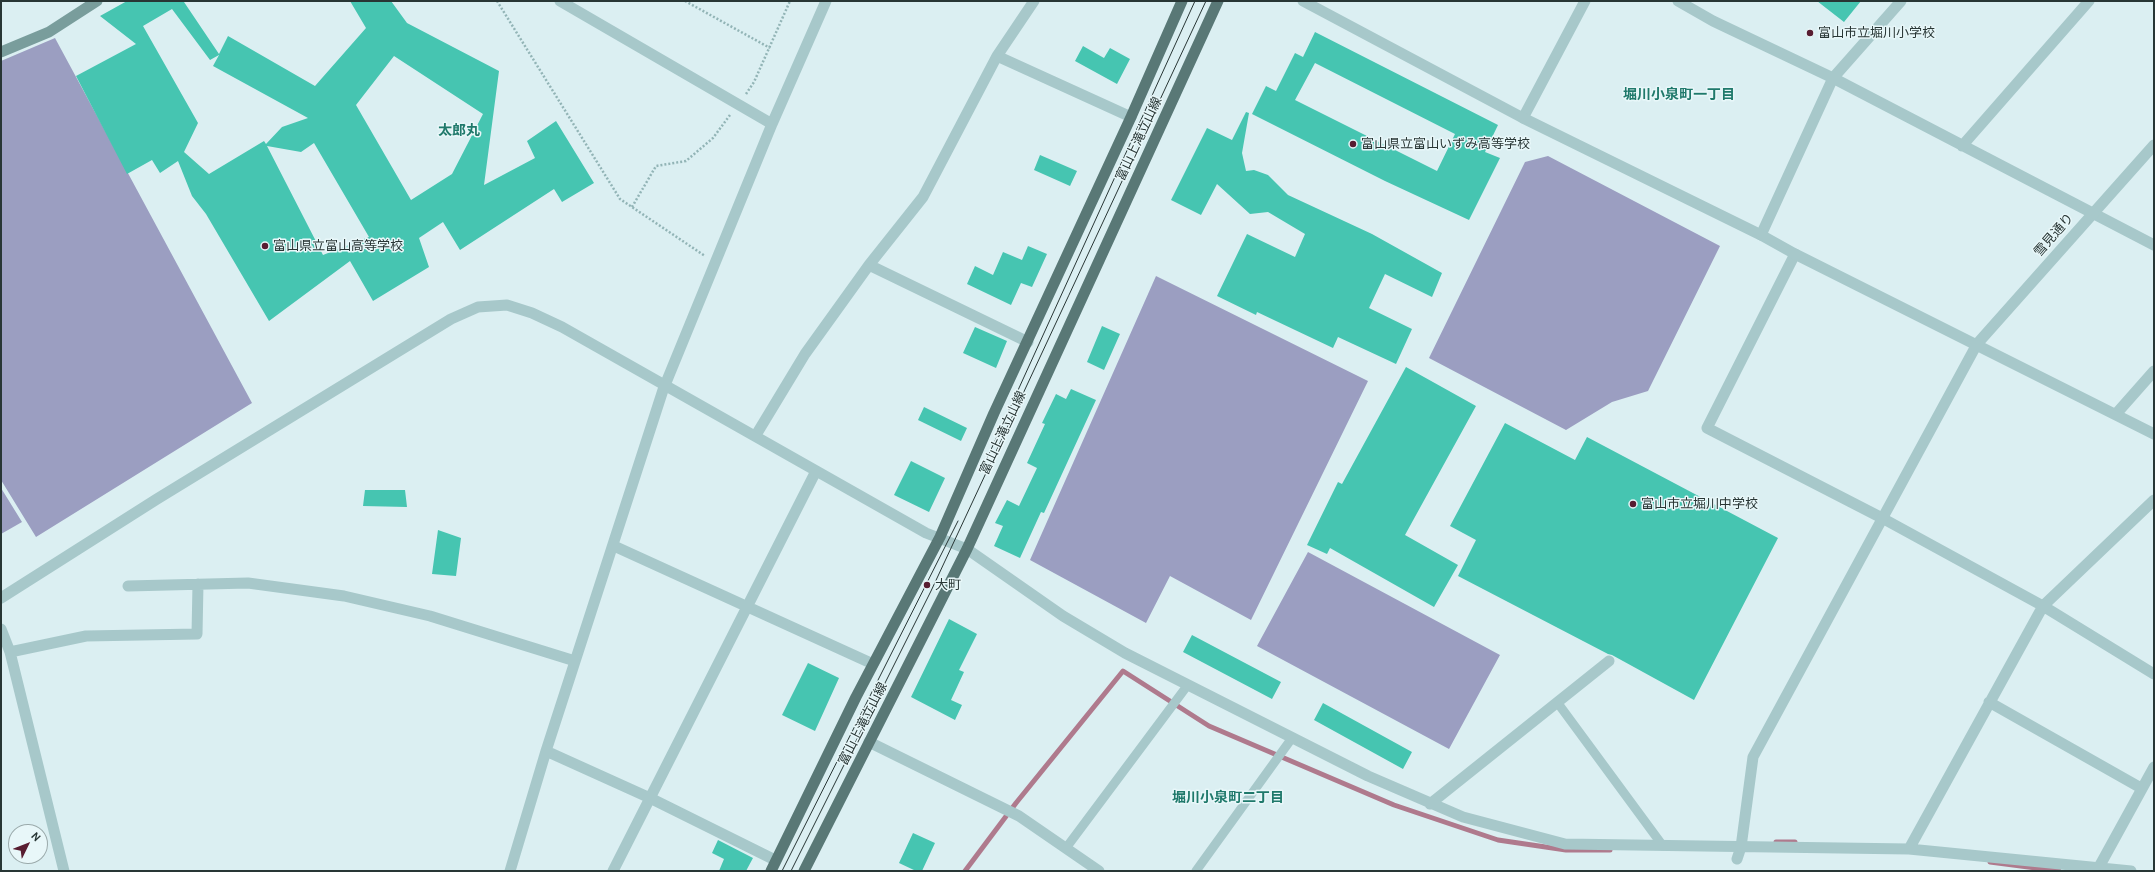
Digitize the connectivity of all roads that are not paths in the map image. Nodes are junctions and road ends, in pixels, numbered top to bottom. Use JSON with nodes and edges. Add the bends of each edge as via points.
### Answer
{"nodes":[{"id":1,"x":97,"y":1,"type":"edge"},
{"id":2,"x":560,"y":1,"type":"edge"},
{"id":3,"x":826,"y":1,"type":"edge"},
{"id":4,"x":1034,"y":1,"type":"edge"},
{"id":5,"x":1182,"y":1,"type":"edge"},
{"id":6,"x":1218,"y":1,"type":"edge"},
{"id":7,"x":1303,"y":1,"type":"edge"},
{"id":8,"x":1585,"y":1,"type":"edge"},
{"id":9,"x":1678,"y":1,"type":"edge"},
{"id":10,"x":1901,"y":1,"type":"edge"},
{"id":11,"x":2089,"y":1,"type":"edge"},
{"id":12,"x":1,"y":52,"type":"edge"},
{"id":13,"x":997,"y":56,"type":"junction"},
{"id":14,"x":1833,"y":78,"type":"junction"},
{"id":15,"x":1131,"y":117,"type":"junction"},
{"id":16,"x":1523,"y":118,"type":"junction"},
{"id":17,"x":772,"y":124,"type":"junction"},
{"id":18,"x":1962,"y":146,"type":"junction"},
{"id":19,"x":2154,"y":146,"type":"edge"},
{"id":20,"x":2091,"y":214,"type":"junction"},
{"id":21,"x":1761,"y":235,"type":"junction"},
{"id":22,"x":2154,"y":245,"type":"edge"},
{"id":23,"x":1795,"y":254,"type":"junction"},
{"id":24,"x":869,"y":265,"type":"junction"},
{"id":25,"x":1028,"y":342,"type":"junction"},
{"id":26,"x":1977,"y":344,"type":"junction"},
{"id":27,"x":2154,"y":371,"type":"edge"},
{"id":28,"x":665,"y":384,"type":"junction"},
{"id":29,"x":2116,"y":414,"type":"junction"},
{"id":30,"x":2154,"y":434,"type":"edge"},
{"id":31,"x":756,"y":435,"type":"junction"},
{"id":32,"x":816,"y":471,"type":"junction"},
{"id":33,"x":2154,"y":500,"type":"edge"},
{"id":34,"x":1882,"y":518,"type":"junction"},
{"id":35,"x":940,"y":537,"type":"junction"},
{"id":36,"x":614,"y":546,"type":"junction"},
{"id":37,"x":967,"y":549,"type":"junction"},
{"id":38,"x":198,"y":584,"type":"junction"},
{"id":39,"x":128,"y":586,"type":"dead end"},
{"id":40,"x":1,"y":598,"type":"edge"},
{"id":41,"x":747,"y":606,"type":"junction"},
{"id":42,"x":2043,"y":606,"type":"junction"},
{"id":43,"x":1,"y":629,"type":"edge"},
{"id":44,"x":10,"y":652,"type":"junction"},
{"id":45,"x":575,"y":661,"type":"junction"},
{"id":46,"x":1609,"y":661,"type":"dead end"},
{"id":47,"x":873,"y":664,"type":"junction"},
{"id":48,"x":2154,"y":674,"type":"edge"},
{"id":49,"x":1187,"y":686,"type":"junction"},
{"id":50,"x":1557,"y":702,"type":"junction"},
{"id":51,"x":1989,"y":702,"type":"junction"},
{"id":52,"x":1292,"y":738,"type":"junction"},
{"id":53,"x":869,"y":742,"type":"junction"},
{"id":54,"x":546,"y":751,"type":"junction"},
{"id":55,"x":2154,"y":767,"type":"edge"},
{"id":56,"x":2141,"y":788,"type":"junction"},
{"id":57,"x":650,"y":798,"type":"junction"},
{"id":58,"x":1430,"y":804,"type":"junction"},
{"id":59,"x":1663,"y":846,"type":"junction"},
{"id":60,"x":1741,"y":847,"type":"junction"},
{"id":61,"x":1066,"y":848,"type":"junction"},
{"id":62,"x":1909,"y":849,"type":"junction"},
{"id":63,"x":1738,"y":859,"type":"dead end"},
{"id":64,"x":775,"y":860,"type":"junction"},
{"id":65,"x":2098,"y":869,"type":"edge"},
{"id":66,"x":64,"y":871,"type":"edge"},
{"id":67,"x":510,"y":871,"type":"edge"},
{"id":68,"x":613,"y":871,"type":"edge"},
{"id":69,"x":771,"y":871,"type":"edge"},
{"id":70,"x":804,"y":871,"type":"edge"},
{"id":71,"x":1099,"y":871,"type":"edge"},
{"id":72,"x":1196,"y":871,"type":"edge"},
{"id":73,"x":2131,"y":871,"type":"edge"}],
"edges":[{"from":1,"to":12,"type":"main road","via":[[48,32]]},
{"from":2,"to":17,"type":"street"},
{"from":3,"to":17,"type":"street"},
{"from":4,"to":13,"type":"street"},
{"from":5,"to":15,"type":"main road","name":"富山上滝立山線"},
{"from":6,"to":37,"type":"main road","name":"富山上滝立山線"},
{"from":7,"to":16,"type":"street"},
{"from":8,"to":16,"type":"street"},
{"from":9,"to":14,"type":"street","via":[[1713,21]]},
{"from":10,"to":14,"type":"street"},
{"from":11,"to":18,"type":"street"},
{"from":13,"to":15,"type":"street"},
{"from":13,"to":24,"type":"street","via":[[923,197]]},
{"from":14,"to":18,"type":"street"},
{"from":14,"to":21,"type":"street"},
{"from":15,"to":25,"type":"main road","name":"富山上滝立山線"},
{"from":16,"to":21,"type":"street"},
{"from":17,"to":28,"type":"street"},
{"from":18,"to":20,"type":"street"},
{"from":19,"to":20,"type":"street","name":"雪見通り"},
{"from":20,"to":22,"type":"street"},
{"from":20,"to":26,"type":"street","name":"雪見通り"},
{"from":21,"to":23,"type":"street"},
{"from":23,"to":26,"type":"street"},
{"from":23,"to":34,"type":"street","via":[[1707,428]]},
{"from":24,"to":25,"type":"street"},
{"from":24,"to":31,"type":"street","via":[[806,354]]},
{"from":25,"to":35,"type":"main road","name":"富山上滝立山線"},
{"from":26,"to":29,"type":"street"},
{"from":26,"to":34,"type":"street","name":"雪見通り"},
{"from":27,"to":29,"type":"street"},
{"from":28,"to":31,"type":"street"},
{"from":28,"to":36,"type":"street"},
{"from":28,"to":40,"type":"street","via":[[532,313],[507,306],[478,307],[451,319]]},
{"from":29,"to":30,"type":"street"},
{"from":31,"to":32,"type":"street"},
{"from":32,"to":35,"type":"street","via":[[926,533]]},
{"from":32,"to":41,"type":"street"},
{"from":33,"to":42,"type":"street"},
{"from":34,"to":42,"type":"street"},
{"from":34,"to":60,"type":"street","name":"雪見通り","via":[[1753,756]]},
{"from":35,"to":37,"type":"street"},
{"from":35,"to":47,"type":"main road","name":"富山上滝立山線"},
{"from":36,"to":41,"type":"street"},
{"from":36,"to":45,"type":"street"},
{"from":37,"to":49,"type":"street","via":[[1063,616]]},
{"from":37,"to":53,"type":"main road","name":"富山上滝立山線"},
{"from":38,"to":39,"type":"street"},
{"from":38,"to":44,"type":"street","via":[[197,634],[86,636]]},
{"from":38,"to":45,"type":"street","via":[[248,584],[344,596],[430,616]]},
{"from":41,"to":47,"type":"street"},
{"from":41,"to":57,"type":"street"},
{"from":42,"to":48,"type":"street"},
{"from":42,"to":51,"type":"street"},
{"from":43,"to":44,"type":"street"},
{"from":44,"to":66,"type":"street"},
{"from":45,"to":54,"type":"street"},
{"from":46,"to":50,"type":"street"},
{"from":47,"to":64,"type":"main road","name":"富山上滝立山線"},
{"from":49,"to":52,"type":"street"},
{"from":49,"to":61,"type":"lane"},
{"from":50,"to":58,"type":"street"},
{"from":50,"to":59,"type":"lane"},
{"from":51,"to":56,"type":"street"},
{"from":51,"to":62,"type":"street"},
{"from":52,"to":58,"type":"street"},
{"from":52,"to":72,"type":"lane"},
{"from":53,"to":61,"type":"street","via":[[1019,816]]},
{"from":53,"to":70,"type":"main road","name":"富山上滝立山線"},
{"from":54,"to":57,"type":"street"},
{"from":54,"to":67,"type":"street"},
{"from":55,"to":56,"type":"street"},
{"from":56,"to":65,"type":"street"},
{"from":57,"to":64,"type":"street"},
{"from":57,"to":68,"type":"street"},
{"from":58,"to":59,"type":"street","via":[[1463,817],[1565,844]]},
{"from":59,"to":60,"type":"street"},
{"from":60,"to":62,"type":"street"},
{"from":60,"to":63,"type":"street","name":"雪見通り"},
{"from":61,"to":71,"type":"street"},
{"from":62,"to":65,"type":"street"},
{"from":64,"to":69,"type":"main road","name":"富山上滝立山線"},
{"from":65,"to":73,"type":"street"}]}
